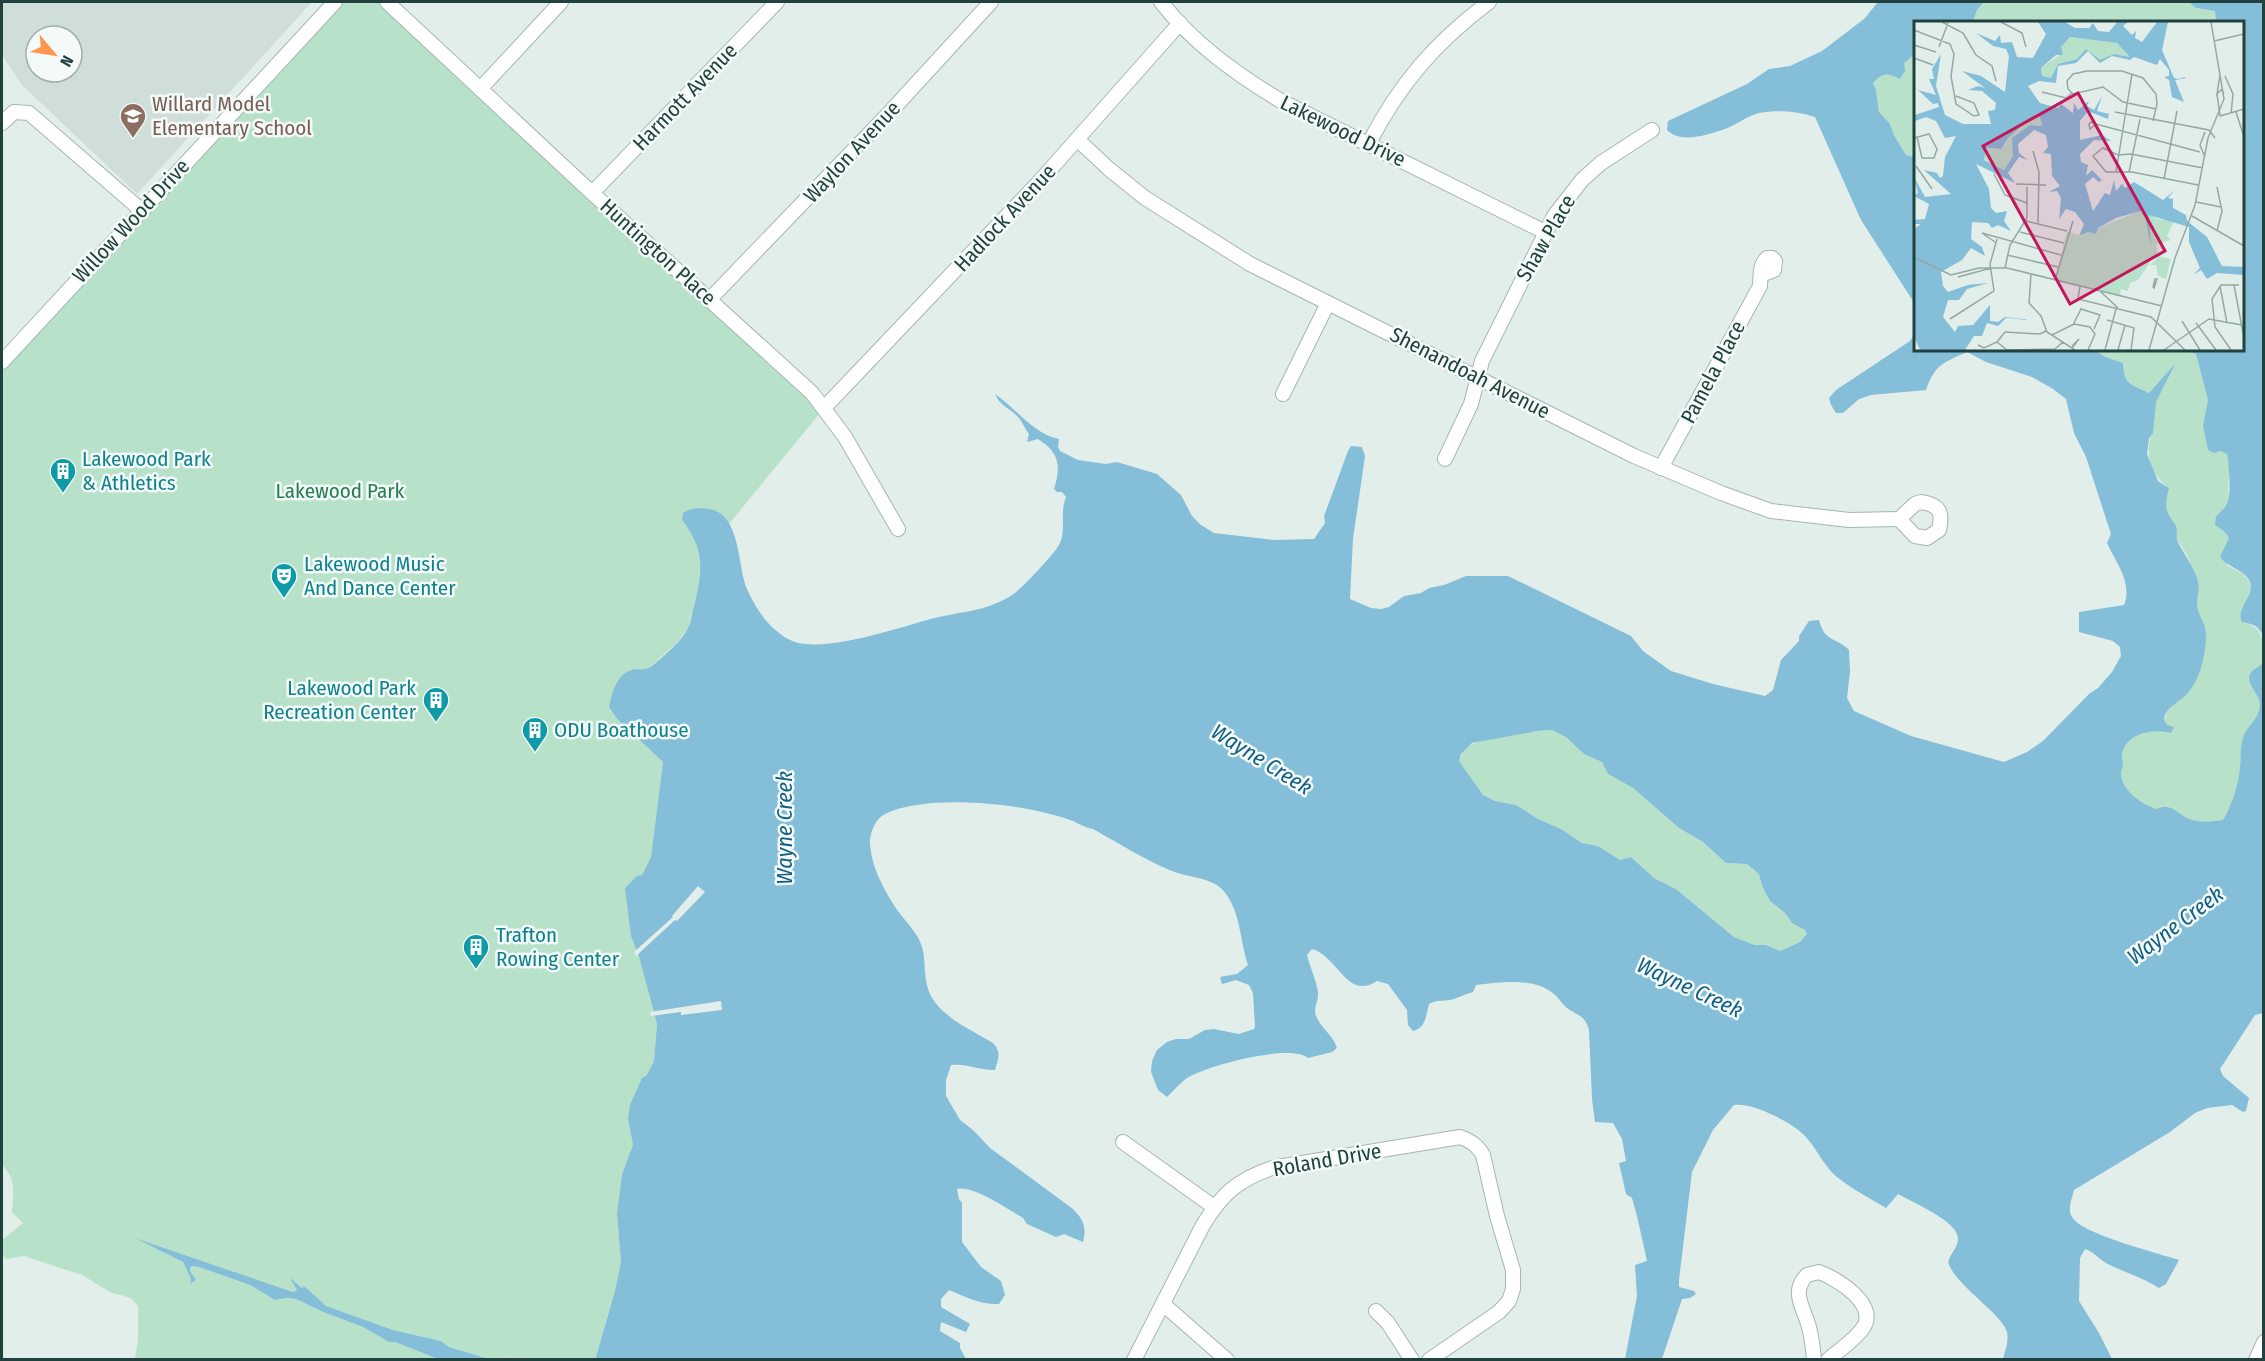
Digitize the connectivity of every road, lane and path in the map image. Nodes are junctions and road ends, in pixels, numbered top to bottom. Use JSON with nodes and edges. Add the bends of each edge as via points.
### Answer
{"nodes":[{"id":1,"x":336,"y":2,"type":"edge"},
{"id":2,"x":387,"y":2,"type":"edge"},
{"id":3,"x":561,"y":2,"type":"edge"},
{"id":4,"x":777,"y":2,"type":"edge"},
{"id":5,"x":991,"y":2,"type":"edge"},
{"id":6,"x":1161,"y":2,"type":"edge"},
{"id":7,"x":1489,"y":2,"type":"edge"},
{"id":8,"x":1180,"y":24,"type":"junction"},
{"id":9,"x":480,"y":89,"type":"junction"},
{"id":10,"x":2,"y":123,"type":"edge"},
{"id":11,"x":1652,"y":130,"type":"dead end"},
{"id":12,"x":1077,"y":139,"type":"junction"},
{"id":13,"x":1369,"y":143,"type":"junction"},
{"id":14,"x":592,"y":193,"type":"junction"},
{"id":15,"x":141,"y":210,"type":"junction"},
{"id":16,"x":1545,"y":232,"type":"junction"},
{"id":17,"x":1761,"y":275,"type":"dead end"},
{"id":18,"x":711,"y":300,"type":"junction"},
{"id":19,"x":1328,"y":303,"type":"junction"},
{"id":20,"x":2,"y":362,"type":"edge"},
{"id":21,"x":1478,"y":377,"type":"junction"},
{"id":22,"x":1283,"y":394,"type":"dead end"},
{"id":23,"x":824,"y":408,"type":"junction"},
{"id":24,"x":1445,"y":459,"type":"dead end"},
{"id":25,"x":1661,"y":468,"type":"junction"},
{"id":26,"x":1899,"y":519,"type":"dead end"},
{"id":27,"x":898,"y":529,"type":"dead end"},
{"id":28,"x":1123,"y":1142,"type":"dead end"},
{"id":29,"x":1214,"y":1207,"type":"junction"},
{"id":30,"x":1163,"y":1304,"type":"junction"},
{"id":31,"x":1376,"y":1311,"type":"dead end"},
{"id":32,"x":2264,"y":1342,"type":"edge"},
{"id":33,"x":1134,"y":1359,"type":"edge"},
{"id":34,"x":1227,"y":1359,"type":"edge"},
{"id":35,"x":1412,"y":1359,"type":"edge"},
{"id":36,"x":1429,"y":1359,"type":"edge"},
{"id":37,"x":1815,"y":1359,"type":"edge"},
{"id":38,"x":1828,"y":1359,"type":"edge"},
{"id":39,"x":2256,"y":1359,"type":"edge"}],
"edges":[{"from":1,"to":15,"type":"street","name":"Willow Wood Drive"},
{"from":2,"to":9,"type":"street","name":"Huntington Place"},
{"from":3,"to":9,"type":"street"},
{"from":4,"to":14,"type":"street","name":"Harmott Avenue"},
{"from":5,"to":18,"type":"street","name":"Waylon Avenue"},
{"from":6,"to":8,"type":"street","name":"Lakewood Drive"},
{"from":7,"to":13,"type":"street","via":[[1443,40],[1417,68]]},
{"from":8,"to":12,"type":"street","name":"Hadlock Avenue"},
{"from":8,"to":13,"type":"street","name":"Lakewood Drive","via":[[1255,86]]},
{"from":9,"to":14,"type":"street","name":"Huntington Place"},
{"from":10,"to":15,"type":"street","via":[[14,112],[29,113]]},
{"from":11,"to":16,"type":"street","name":"Shaw Place","via":[[1582,180]]},
{"from":12,"to":19,"type":"street","name":"Shenandoah Avenue","via":[[1168,214],[1250,264]]},
{"from":12,"to":23,"type":"street","name":"Hadlock Avenue"},
{"from":13,"to":16,"type":"street","name":"Lakewood Drive"},
{"from":14,"to":18,"type":"street","name":"Huntington Place"},
{"from":15,"to":20,"type":"street","name":"Willow Wood Drive"},
{"from":16,"to":21,"type":"street","name":"Shaw Place","via":[[1482,360]]},
{"from":17,"to":25,"type":"street","name":"Pamela Place","via":[[1760,286]]},
{"from":18,"to":23,"type":"street","name":"Huntington Place"},
{"from":19,"to":21,"type":"street","name":"Shenandoah Avenue"},
{"from":19,"to":22,"type":"street"},
{"from":21,"to":24,"type":"street","name":"Shaw Place","via":[[1472,404]]},
{"from":21,"to":25,"type":"street","name":"Shenandoah Avenue"},
{"from":23,"to":27,"type":"street","name":"Huntington Place","via":[[861,462]]},
{"from":25,"to":26,"type":"street","name":"Shenandoah Avenue","via":[[1771,511],[1849,520]]},
{"from":28,"to":29,"type":"street"},
{"from":29,"to":30,"type":"street","name":"Roland Drive"},
{"from":29,"to":36,"type":"street","name":"Roland Drive","via":[[1236,1185],[1272,1168],[1454,1137],[1470,1140],[1483,1155],[1514,1270],[1514,1286],[1509,1301],[1499,1312]]},
{"from":30,"to":33,"type":"street","name":"Roland Drive"},
{"from":30,"to":34,"type":"street"},
{"from":31,"to":35,"type":"street"},
{"from":32,"to":39,"type":"street"},
{"from":37,"to":38,"type":"street","via":[[1798,1288],[1807,1275],[1819,1272],[1860,1299],[1867,1313],[1862,1331]]}]}
